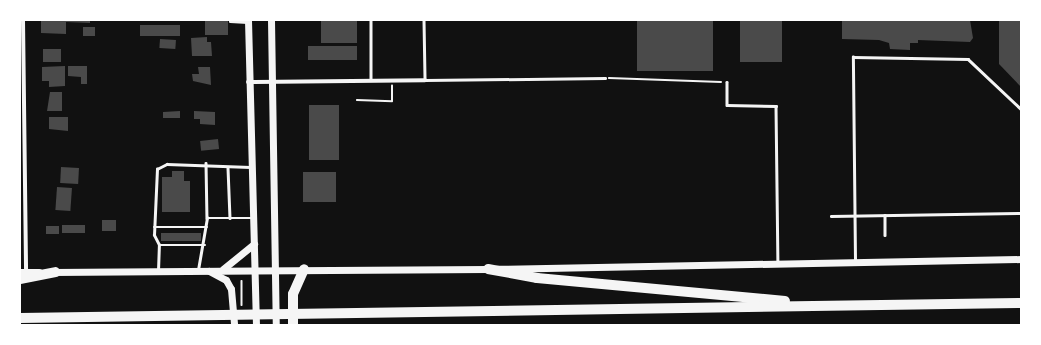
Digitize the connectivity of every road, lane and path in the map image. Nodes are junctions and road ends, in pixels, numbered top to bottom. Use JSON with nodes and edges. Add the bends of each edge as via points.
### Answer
{"nodes":[{"id":1,"x":23,"y":20,"type":"edge"},
{"id":2,"x":270,"y":20,"type":"edge"},
{"id":3,"x":371,"y":20,"type":"edge"},
{"id":4,"x":424,"y":20,"type":"edge"},
{"id":5,"x":230,"y":21,"type":"edge"},
{"id":6,"x":248,"y":21,"type":"edge"},
{"id":7,"x":605,"y":78,"type":"joint"},
{"id":8,"x":371,"y":80,"type":"junction"},
{"id":9,"x":393,"y":80,"type":"junction"},
{"id":10,"x":425,"y":80,"type":"junction"},
{"id":11,"x":248,"y":82,"type":"junction"},
{"id":12,"x":271,"y":82,"type":"junction"},
{"id":13,"x":727,"y":82,"type":"joint"},
{"id":14,"x":356,"y":100,"type":"dead end"},
{"id":15,"x":1021,"y":109,"type":"edge"},
{"id":16,"x":206,"y":163,"type":"junction"},
{"id":17,"x":250,"y":167,"type":"junction"},
{"id":18,"x":228,"y":168,"type":"junction"},
{"id":19,"x":1021,"y":213,"type":"edge"},
{"id":20,"x":885,"y":215,"type":"junction"},
{"id":21,"x":831,"y":216,"type":"dead end"},
{"id":22,"x":854,"y":216,"type":"junction"},
{"id":23,"x":207,"y":218,"type":"junction"},
{"id":24,"x":230,"y":218,"type":"junction"},
{"id":25,"x":251,"y":218,"type":"junction"},
{"id":26,"x":154,"y":227,"type":"junction"},
{"id":27,"x":207,"y":227,"type":"junction"},
{"id":28,"x":886,"y":235,"type":"dead end"},
{"id":29,"x":254,"y":244,"type":"junction"},
{"id":30,"x":159,"y":245,"type":"junction"},
{"id":31,"x":205,"y":245,"type":"junction"},
{"id":32,"x":1021,"y":259,"type":"edge"},
{"id":33,"x":855,"y":260,"type":"junction"},
{"id":34,"x":778,"y":262,"type":"junction"},
{"id":35,"x":304,"y":268,"type":"junction"},
{"id":36,"x":256,"y":269,"type":"junction"},
{"id":37,"x":276,"y":269,"type":"junction"},
{"id":38,"x":488,"y":269,"type":"junction"},
{"id":39,"x":219,"y":270,"type":"junction"},
{"id":40,"x":197,"y":271,"type":"junction"},
{"id":41,"x":209,"y":271,"type":"junction"},
{"id":42,"x":55,"y":272,"type":"joint"},
{"id":43,"x":158,"y":272,"type":"junction"},
{"id":44,"x":22,"y":274,"type":"edge"},
{"id":45,"x":242,"y":281,"type":"dead end"},
{"id":46,"x":1021,"y":303,"type":"edge"},
{"id":47,"x":837,"y":305,"type":"junction"},
{"id":48,"x":242,"y":310,"type":"dead end"},
{"id":49,"x":20,"y":318,"type":"edge"},
{"id":50,"x":234,"y":325,"type":"edge"},
{"id":51,"x":256,"y":325,"type":"edge"},
{"id":52,"x":276,"y":325,"type":"edge"},
{"id":53,"x":293,"y":325,"type":"edge"}],
"edges":[{"from":1,"to":44,"type":"street"},
{"from":2,"to":12,"type":"main road"},
{"from":3,"to":8,"type":"lane"},
{"from":4,"to":10,"type":"lane"},
{"from":5,"to":6,"type":"lane"},
{"from":6,"to":11,"type":"main road"},
{"from":7,"to":10,"type":"lane"},
{"from":7,"to":13,"type":"path"},
{"from":8,"to":9,"type":"street"},
{"from":8,"to":12,"type":"street"},
{"from":9,"to":10,"type":"street"},
{"from":9,"to":14,"type":"path","via":[[392,101]]},
{"from":11,"to":12,"type":"street"},
{"from":11,"to":17,"type":"main road"},
{"from":12,"to":37,"type":"main road"},
{"from":13,"to":34,"type":"lane","via":[[727,105],[776,106]]},
{"from":15,"to":22,"type":"lane","via":[[968,59],[853,57]]},
{"from":16,"to":18,"type":"lane"},
{"from":16,"to":23,"type":"lane"},
{"from":16,"to":26,"type":"lane","via":[[167,164],[157,168]]},
{"from":17,"to":18,"type":"lane"},
{"from":17,"to":25,"type":"main road"},
{"from":18,"to":24,"type":"lane"},
{"from":19,"to":20,"type":"lane"},
{"from":20,"to":22,"type":"lane"},
{"from":20,"to":28,"type":"lane"},
{"from":21,"to":22,"type":"lane"},
{"from":22,"to":33,"type":"lane"},
{"from":23,"to":24,"type":"lane"},
{"from":23,"to":27,"type":"lane"},
{"from":24,"to":25,"type":"lane"},
{"from":25,"to":29,"type":"main road"},
{"from":26,"to":27,"type":"lane"},
{"from":26,"to":30,"type":"lane"},
{"from":27,"to":31,"type":"lane"},
{"from":29,"to":36,"type":"main road"},
{"from":29,"to":39,"type":"main road","via":[[232,264]]},
{"from":30,"to":31,"type":"lane"},
{"from":30,"to":43,"type":"lane"},
{"from":31,"to":40,"type":"lane"},
{"from":32,"to":33,"type":"main road"},
{"from":33,"to":34,"type":"main road"},
{"from":34,"to":38,"type":"main road"},
{"from":35,"to":37,"type":"main road"},
{"from":35,"to":38,"type":"main road"},
{"from":35,"to":53,"type":"highway","via":[[293,294]]},
{"from":36,"to":37,"type":"main road"},
{"from":36,"to":39,"type":"main road"},
{"from":36,"to":51,"type":"main road"},
{"from":37,"to":52,"type":"main road"},
{"from":38,"to":47,"type":"highway","via":[[537,278]]},
{"from":39,"to":41,"type":"main road"},
{"from":40,"to":41,"type":"main road"},
{"from":40,"to":43,"type":"main road"},
{"from":41,"to":50,"type":"main road","via":[[226,280],[231,289]]},
{"from":42,"to":43,"type":"main road"},
{"from":42,"to":44,"type":"highway"},
{"from":45,"to":48,"type":"path"},
{"from":46,"to":47,"type":"highway"},
{"from":47,"to":49,"type":"highway"}]}
